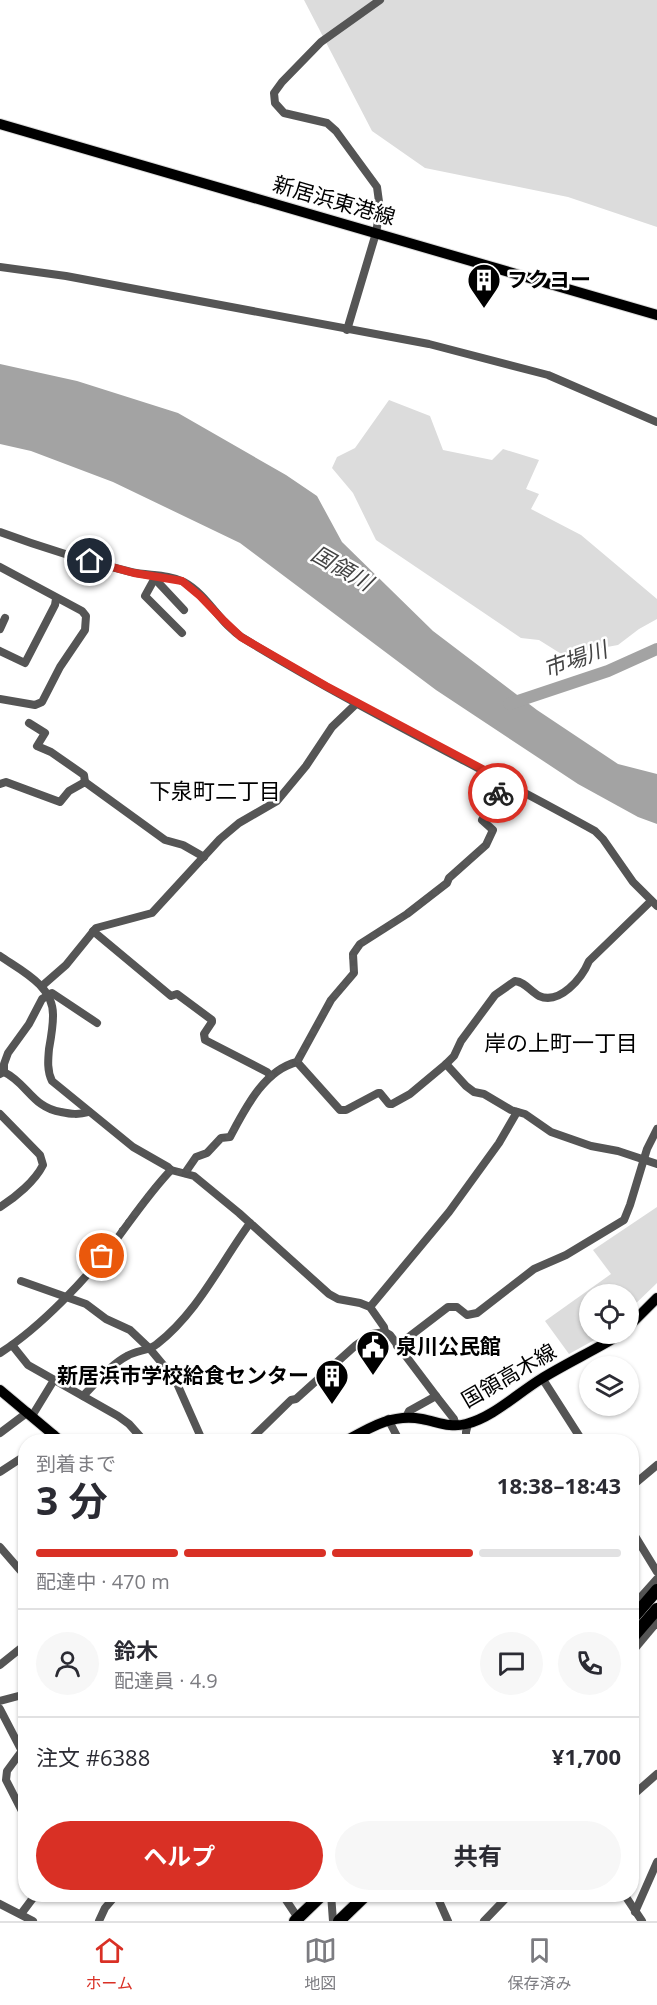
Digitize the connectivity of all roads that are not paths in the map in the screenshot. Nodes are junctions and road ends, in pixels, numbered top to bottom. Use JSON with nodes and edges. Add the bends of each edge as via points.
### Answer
{"nodes":[{"id":1,"x":380,"y":0,"type":"edge"},
{"id":2,"x":0,"y":124,"type":"edge"},
{"id":3,"x":376,"y":233,"type":"junction"},
{"id":4,"x":0,"y":267,"type":"edge"},
{"id":5,"x":657,"y":315,"type":"edge"},
{"id":6,"x":347,"y":330,"type":"junction"},
{"id":7,"x":657,"y":422,"type":"edge"},
{"id":8,"x":0,"y":533,"type":"edge"},
{"id":9,"x":0,"y":567,"type":"edge"},
{"id":10,"x":155,"y":577,"type":"junction"},
{"id":11,"x":56,"y":598,"type":"junction"},
{"id":12,"x":184,"y":610,"type":"dead end"},
{"id":13,"x":5,"y":618,"type":"dead end"},
{"id":14,"x":0,"y":629,"type":"edge"},
{"id":15,"x":182,"y":633,"type":"dead end"},
{"id":16,"x":0,"y":651,"type":"edge"},
{"id":17,"x":0,"y":699,"type":"edge"},
{"id":18,"x":357,"y":703,"type":"junction"},
{"id":19,"x":29,"y":723,"type":"dead end"},
{"id":20,"x":505,"y":781,"type":"junction"},
{"id":21,"x":85,"y":782,"type":"junction"},
{"id":22,"x":0,"y":784,"type":"edge"},
{"id":23,"x":204,"y":857,"type":"junction"},
{"id":24,"x":654,"y":903,"type":"edge"},
{"id":25,"x":93,"y":931,"type":"junction"},
{"id":26,"x":0,"y":956,"type":"edge"},
{"id":27,"x":44,"y":991,"type":"junction"},
{"id":28,"x":97,"y":1023,"type":"dead end"},
{"id":29,"x":297,"y":1062,"type":"junction"},
{"id":30,"x":446,"y":1064,"type":"junction"},
{"id":31,"x":2,"y":1073,"type":"edge"},
{"id":32,"x":271,"y":1076,"type":"junction"},
{"id":33,"x":88,"y":1112,"type":"junction"},
{"id":34,"x":517,"y":1112,"type":"junction"},
{"id":35,"x":0,"y":1114,"type":"edge"},
{"id":36,"x":657,"y":1129,"type":"edge"},
{"id":37,"x":643,"y":1160,"type":"junction"},
{"id":38,"x":657,"y":1164,"type":"edge"},
{"id":39,"x":171,"y":1170,"type":"junction"},
{"id":40,"x":185,"y":1173,"type":"junction"},
{"id":41,"x":0,"y":1207,"type":"edge"},
{"id":42,"x":250,"y":1223,"type":"junction"},
{"id":43,"x":21,"y":1281,"type":"dead end"},
{"id":44,"x":67,"y":1297,"type":"junction"},
{"id":45,"x":657,"y":1298,"type":"edge"},
{"id":46,"x":370,"y":1307,"type":"junction"},
{"id":47,"x":639,"y":1316,"type":"edge"},
{"id":48,"x":386,"y":1332,"type":"junction"},
{"id":49,"x":605,"y":1344,"type":"edge"},
{"id":50,"x":12,"y":1345,"type":"junction"},
{"id":51,"x":397,"y":1346,"type":"junction"},
{"id":52,"x":150,"y":1349,"type":"junction"},
{"id":53,"x":0,"y":1353,"type":"edge"},
{"id":54,"x":542,"y":1378,"type":"junction"},
{"id":55,"x":54,"y":1380,"type":"junction"},
{"id":56,"x":0,"y":1390,"type":"edge"},
{"id":57,"x":83,"y":1396,"type":"junction"},
{"id":58,"x":436,"y":1396,"type":"junction"},
{"id":59,"x":30,"y":1414,"type":"junction"},
{"id":60,"x":406,"y":1417,"type":"junction"},
{"id":61,"x":388,"y":1419,"type":"junction"},
{"id":62,"x":468,"y":1424,"type":"junction"},
{"id":63,"x":456,"y":1426,"type":"junction"},
{"id":64,"x":0,"y":1433,"type":"edge"},
{"id":65,"x":53,"y":1434,"type":"edge"},
{"id":66,"x":138,"y":1434,"type":"edge"},
{"id":67,"x":199,"y":1434,"type":"edge"},
{"id":68,"x":256,"y":1434,"type":"edge"},
{"id":69,"x":359,"y":1434,"type":"edge"},
{"id":70,"x":396,"y":1434,"type":"edge"},
{"id":71,"x":467,"y":1434,"type":"edge"},
{"id":72,"x":578,"y":1434,"type":"edge"},
{"id":73,"x":18,"y":1460,"type":"edge"},
{"id":74,"x":657,"y":1465,"type":"edge"},
{"id":75,"x":0,"y":1472,"type":"edge"},
{"id":76,"x":639,"y":1480,"type":"edge"},
{"id":77,"x":639,"y":1542,"type":"edge"},
{"id":78,"x":0,"y":1547,"type":"edge"},
{"id":79,"x":18,"y":1568,"type":"edge"},
{"id":80,"x":657,"y":1572,"type":"edge"},
{"id":81,"x":657,"y":1579,"type":"edge"},
{"id":82,"x":657,"y":1590,"type":"edge"},
{"id":83,"x":639,"y":1599,"type":"edge"},
{"id":84,"x":657,"y":1609,"type":"edge"},
{"id":85,"x":639,"y":1611,"type":"edge"},
{"id":86,"x":657,"y":1622,"type":"edge"},
{"id":87,"x":639,"y":1630,"type":"edge"},
{"id":88,"x":639,"y":1644,"type":"edge"},
{"id":89,"x":18,"y":1650,"type":"edge"},
{"id":90,"x":0,"y":1665,"type":"edge"},
{"id":91,"x":18,"y":1696,"type":"edge"},
{"id":92,"x":0,"y":1701,"type":"edge"},
{"id":93,"x":0,"y":1709,"type":"edge"},
{"id":94,"x":18,"y":1745,"type":"edge"},
{"id":95,"x":18,"y":1760,"type":"edge"},
{"id":96,"x":657,"y":1774,"type":"edge"},
{"id":97,"x":639,"y":1790,"type":"edge"},
{"id":98,"x":18,"y":1803,"type":"edge"},
{"id":99,"x":657,"y":1863,"type":"edge"},
{"id":100,"x":30,"y":1902,"type":"edge"},
{"id":101,"x":110,"y":1902,"type":"edge"},
{"id":102,"x":286,"y":1902,"type":"edge"},
{"id":103,"x":315,"y":1902,"type":"edge"},
{"id":104,"x":332,"y":1902,"type":"edge"},
{"id":105,"x":359,"y":1902,"type":"edge"},
{"id":106,"x":440,"y":1902,"type":"edge"},
{"id":107,"x":502,"y":1902,"type":"edge"},
{"id":108,"x":629,"y":1902,"type":"edge"},
{"id":109,"x":0,"y":1904,"type":"edge"},
{"id":110,"x":635,"y":1912,"type":"junction"},
{"id":111,"x":21,"y":1914,"type":"junction"},
{"id":112,"x":296,"y":1920,"type":"edge"},
{"id":113,"x":33,"y":1921,"type":"edge"},
{"id":114,"x":99,"y":1921,"type":"edge"},
{"id":115,"x":333,"y":1921,"type":"edge"},
{"id":116,"x":339,"y":1921,"type":"edge"},
{"id":117,"x":448,"y":1921,"type":"edge"},
{"id":118,"x":484,"y":1921,"type":"edge"},
{"id":119,"x":642,"y":1921,"type":"edge"}],
"edges":[{"from":1,"to":3,"type":"street","via":[[321,42],[274,93],[275,104],[284,113],[327,123],[371,178],[377,187],[380,209]]},
{"from":2,"to":3,"type":"main road","name":"新居浜東港線"},
{"from":3,"to":5,"type":"main road","name":"新居浜東港線"},
{"from":3,"to":6,"type":"street"},
{"from":4,"to":6,"type":"street"},
{"from":6,"to":7,"type":"street","via":[[429,344],[548,375]]},
{"from":8,"to":10,"type":"street"},
{"from":9,"to":11,"type":"street"},
{"from":10,"to":12,"type":"street"},
{"from":10,"to":15,"type":"street","via":[[145,596]]},
{"from":10,"to":18,"type":"street","via":[[189,585],[241,637]]},
{"from":11,"to":16,"type":"street","via":[[26,663]]},
{"from":11,"to":17,"type":"street","via":[[82,611],[86,616],[85,630],[42,702],[35,705]]},
{"from":13,"to":14,"type":"street"},
{"from":18,"to":20,"type":"street"},
{"from":18,"to":23,"type":"street","via":[[332,727],[277,801],[239,823]]},
{"from":19,"to":21,"type":"street","via":[[45,733],[37,746],[84,775]]},
{"from":20,"to":24,"type":"street","via":[[595,831]]},
{"from":20,"to":29,"type":"street","via":[[482,820],[492,830],[486,845],[431,896],[360,944],[352,954],[354,973],[331,1000]]},
{"from":21,"to":22,"type":"street","via":[[69,790],[60,802],[6,782]]},
{"from":21,"to":23,"type":"street","via":[[165,840]]},
{"from":23,"to":25,"type":"street","via":[[152,913]]},
{"from":24,"to":30,"type":"street","via":[[589,961],[584,974],[558,997],[538,995],[520,981],[495,995]]},
{"from":25,"to":27,"type":"street"},
{"from":25,"to":32,"type":"street","via":[[171,996],[177,994],[212,1020],[205,1040]]},
{"from":26,"to":27,"type":"street","via":[[34,979]]},
{"from":27,"to":28,"type":"street"},
{"from":27,"to":31,"type":"street","via":[[29,1024],[8,1053]]},
{"from":27,"to":33,"type":"street","via":[[52,1004],[53,1016],[49,1074]]},
{"from":29,"to":30,"type":"street","via":[[340,1110],[378,1093],[392,1104]]},
{"from":29,"to":32,"type":"street"},
{"from":30,"to":34,"type":"street","via":[[474,1092]]},
{"from":31,"to":33,"type":"street","via":[[11,1075],[50,1111],[78,1115]]},
{"from":32,"to":40,"type":"street","via":[[230,1137],[221,1138],[207,1153],[196,1157]]},
{"from":33,"to":39,"type":"street"},
{"from":34,"to":37,"type":"street","via":[[570,1139]]},
{"from":34,"to":46,"type":"street","via":[[449,1212]]},
{"from":35,"to":41,"type":"street","via":[[40,1155],[43,1165]]},
{"from":36,"to":37,"type":"street"},
{"from":37,"to":38,"type":"street"},
{"from":37,"to":51,"type":"street","via":[[624,1220],[566,1255],[534,1269],[477,1312],[467,1315],[457,1307],[448,1307]]},
{"from":39,"to":40,"type":"street"},
{"from":39,"to":44,"type":"street"},
{"from":40,"to":42,"type":"street","via":[[194,1176]]},
{"from":42,"to":46,"type":"street","via":[[329,1294]]},
{"from":42,"to":52,"type":"street","via":[[205,1292]]},
{"from":43,"to":44,"type":"street"},
{"from":44,"to":50,"type":"street"},
{"from":44,"to":52,"type":"street","via":[[130,1330]]},
{"from":45,"to":47,"type":"main road"},
{"from":46,"to":48,"type":"street"},
{"from":48,"to":51,"type":"street"},
{"from":48,"to":68,"type":"street","via":[[372,1334],[356,1345]]},
{"from":49,"to":54,"type":"main road","name":"国領高木線"},
{"from":50,"to":53,"type":"street"},
{"from":50,"to":55,"type":"street","via":[[28,1365]]},
{"from":51,"to":58,"type":"street"},
{"from":52,"to":57,"type":"street","via":[[128,1355]]},
{"from":52,"to":67,"type":"street","via":[[175,1379]]},
{"from":54,"to":62,"type":"main road","name":"国領高木線"},
{"from":54,"to":72,"type":"street"},
{"from":55,"to":57,"type":"street"},
{"from":55,"to":59,"type":"street"},
{"from":56,"to":59,"type":"main road"},
{"from":57,"to":66,"type":"street","via":[[129,1424]]},
{"from":58,"to":60,"type":"street","via":[[409,1411]]},
{"from":58,"to":63,"type":"street"},
{"from":59,"to":64,"type":"street"},
{"from":59,"to":65,"type":"main road"},
{"from":60,"to":61,"type":"main road","name":"国領高木線"},
{"from":60,"to":63,"type":"main road","name":"国領高木線"},
{"from":61,"to":69,"type":"main road","name":"国領高木線"},
{"from":61,"to":70,"type":"street"},
{"from":62,"to":63,"type":"main road","name":"国領高木線"},
{"from":62,"to":71,"type":"street"},
{"from":73,"to":75,"type":"street"},
{"from":74,"to":76,"type":"street"},
{"from":77,"to":80,"type":"street"},
{"from":78,"to":79,"type":"street"},
{"from":81,"to":83,"type":"street"},
{"from":82,"to":85,"type":"highway"},
{"from":84,"to":87,"type":"highway"},
{"from":86,"to":88,"type":"street"},
{"from":89,"to":90,"type":"street"},
{"from":91,"to":92,"type":"street"},
{"from":93,"to":94,"type":"street"},
{"from":95,"to":98,"type":"street","via":[[7,1771],[6,1780]]},
{"from":96,"to":97,"type":"street"},
{"from":99,"to":110,"type":"street"},
{"from":100,"to":111,"type":"street"},
{"from":101,"to":114,"type":"street"},
{"from":102,"to":112,"type":"street"},
{"from":103,"to":112,"type":"highway"},
{"from":104,"to":115,"type":"street"},
{"from":105,"to":116,"type":"highway"},
{"from":106,"to":117,"type":"street"},
{"from":107,"to":118,"type":"street"},
{"from":108,"to":110,"type":"street"},
{"from":109,"to":111,"type":"street"},
{"from":110,"to":119,"type":"street"},
{"from":111,"to":113,"type":"street"}]}
